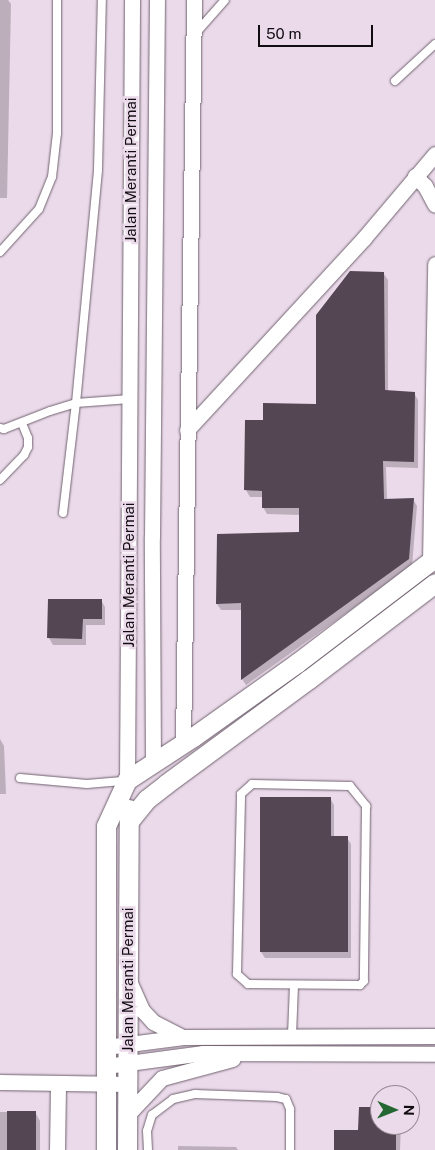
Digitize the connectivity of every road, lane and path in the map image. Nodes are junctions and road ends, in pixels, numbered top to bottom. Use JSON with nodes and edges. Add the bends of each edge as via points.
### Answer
{"nodes":[{"id":1,"x":57,"y":0,"type":"edge"},
{"id":2,"x":102,"y":0,"type":"edge"},
{"id":3,"x":132,"y":0,"type":"edge"},
{"id":4,"x":157,"y":0,"type":"edge"},
{"id":5,"x":194,"y":0,"type":"edge"},
{"id":6,"x":225,"y":0,"type":"edge"},
{"id":7,"x":194,"y":35,"type":"junction"},
{"id":8,"x":435,"y":44,"type":"edge"},
{"id":9,"x":395,"y":81,"type":"dead end"},
{"id":10,"x":435,"y":154,"type":"edge"},
{"id":11,"x":415,"y":176,"type":"junction"},
{"id":12,"x":435,"y":205,"type":"edge"},
{"id":13,"x":0,"y":252,"type":"edge"},
{"id":14,"x":435,"y":264,"type":"edge"},
{"id":15,"x":434,"y":333,"type":"edge"},
{"id":16,"x":130,"y":399,"type":"junction"},
{"id":17,"x":76,"y":403,"type":"junction"},
{"id":18,"x":22,"y":423,"type":"junction"},
{"id":19,"x":0,"y":428,"type":"edge"},
{"id":20,"x":187,"y":430,"type":"junction"},
{"id":21,"x":0,"y":480,"type":"edge"},
{"id":22,"x":63,"y":514,"type":"dead end"},
{"id":23,"x":432,"y":560,"type":"edge"},
{"id":24,"x":435,"y":584,"type":"edge"},
{"id":25,"x":183,"y":744,"type":"junction"},
{"id":26,"x":153,"y":764,"type":"junction"},
{"id":27,"x":20,"y":778,"type":"dead end"},
{"id":28,"x":127,"y":780,"type":"junction"},
{"id":29,"x":129,"y":821,"type":"junction"},
{"id":30,"x":127,"y":977,"type":"junction"},
{"id":31,"x":294,"y":985,"type":"junction"},
{"id":32,"x":292,"y":1035,"type":"junction"},
{"id":33,"x":435,"y":1036,"type":"edge"},
{"id":34,"x":183,"y":1038,"type":"junction"},
{"id":35,"x":127,"y":1044,"type":"junction"},
{"id":36,"x":106,"y":1047,"type":"junction"},
{"id":37,"x":256,"y":1053,"type":"junction"},
{"id":38,"x":435,"y":1054,"type":"edge"},
{"id":39,"x":127,"y":1063,"type":"junction"},
{"id":40,"x":106,"y":1075,"type":"junction"},
{"id":41,"x":0,"y":1082,"type":"edge"},
{"id":42,"x":58,"y":1083,"type":"junction"},
{"id":43,"x":127,"y":1084,"type":"junction"},
{"id":44,"x":127,"y":1115,"type":"junction"},
{"id":45,"x":57,"y":1150,"type":"edge"},
{"id":46,"x":106,"y":1150,"type":"edge"},
{"id":47,"x":127,"y":1150,"type":"edge"},
{"id":48,"x":148,"y":1150,"type":"edge"},
{"id":49,"x":290,"y":1150,"type":"edge"}],
"edges":[{"from":1,"to":13,"type":"lane","via":[[57,133],[52,177],[39,209]]},
{"from":2,"to":17,"type":"lane","via":[[98,170]]},
{"from":3,"to":16,"type":"street","name":"Jalan Meranti Permai"},
{"from":4,"to":26,"type":"street","name":"Jalan Meranti Permai"},
{"from":5,"to":7,"type":"street"},
{"from":6,"to":7,"type":"lane"},
{"from":7,"to":20,"type":"street"},
{"from":8,"to":9,"type":"lane"},
{"from":10,"to":11,"type":"street"},
{"from":11,"to":12,"type":"street"},
{"from":11,"to":20,"type":"street","via":[[364,238]]},
{"from":14,"to":15,"type":"street"},
{"from":15,"to":23,"type":"street"},
{"from":16,"to":17,"type":"lane"},
{"from":16,"to":28,"type":"street","name":"Jalan Meranti Permai"},
{"from":17,"to":18,"type":"lane"},
{"from":17,"to":22,"type":"lane"},
{"from":18,"to":19,"type":"lane"},
{"from":18,"to":21,"type":"lane","via":[[28,447]]},
{"from":20,"to":25,"type":"street"},
{"from":23,"to":25,"type":"street","via":[[297,663]]},
{"from":24,"to":29,"type":"street","via":[[153,794]]},
{"from":25,"to":26,"type":"street"},
{"from":26,"to":28,"type":"street"},
{"from":27,"to":28,"type":"lane","via":[[87,784]]},
{"from":28,"to":29,"type":"street","name":"Jalan Meranti Permai"},
{"from":28,"to":36,"type":"street","via":[[106,826]]},
{"from":29,"to":30,"type":"street","name":"Jalan Meranti Permai"},
{"from":30,"to":34,"type":"street","via":[[142,1010],[153,1022]]},
{"from":30,"to":35,"type":"street","name":"Jalan Meranti Permai"},
{"from":31,"to":31,"type":"lane","via":[[360,985],[364,981],[366,806],[350,786],[252,784],[241,794],[237,974],[248,984]]},
{"from":31,"to":32,"type":"lane"},
{"from":32,"to":33,"type":"street"},
{"from":32,"to":34,"type":"street"},
{"from":34,"to":35,"type":"street"},
{"from":35,"to":36,"type":"street"},
{"from":35,"to":39,"type":"street","name":"Jalan Meranti Permai"},
{"from":36,"to":40,"type":"street"},
{"from":37,"to":38,"type":"street"},
{"from":37,"to":39,"type":"street","via":[[203,1053]]},
{"from":37,"to":44,"type":"street","via":[[162,1078]]},
{"from":39,"to":40,"type":"street"},
{"from":39,"to":43,"type":"street","name":"Jalan Meranti Permai"},
{"from":40,"to":42,"type":"street"},
{"from":40,"to":43,"type":"street"},
{"from":40,"to":46,"type":"street"},
{"from":41,"to":42,"type":"street"},
{"from":42,"to":45,"type":"street"},
{"from":43,"to":44,"type":"street","name":"Jalan Meranti Permai"},
{"from":44,"to":47,"type":"street","name":"Jalan Meranti Permai"},
{"from":48,"to":49,"type":"lane","via":[[147,1131],[152,1115],[173,1099],[195,1094],[277,1096],[286,1100],[290,1109]]}]}
